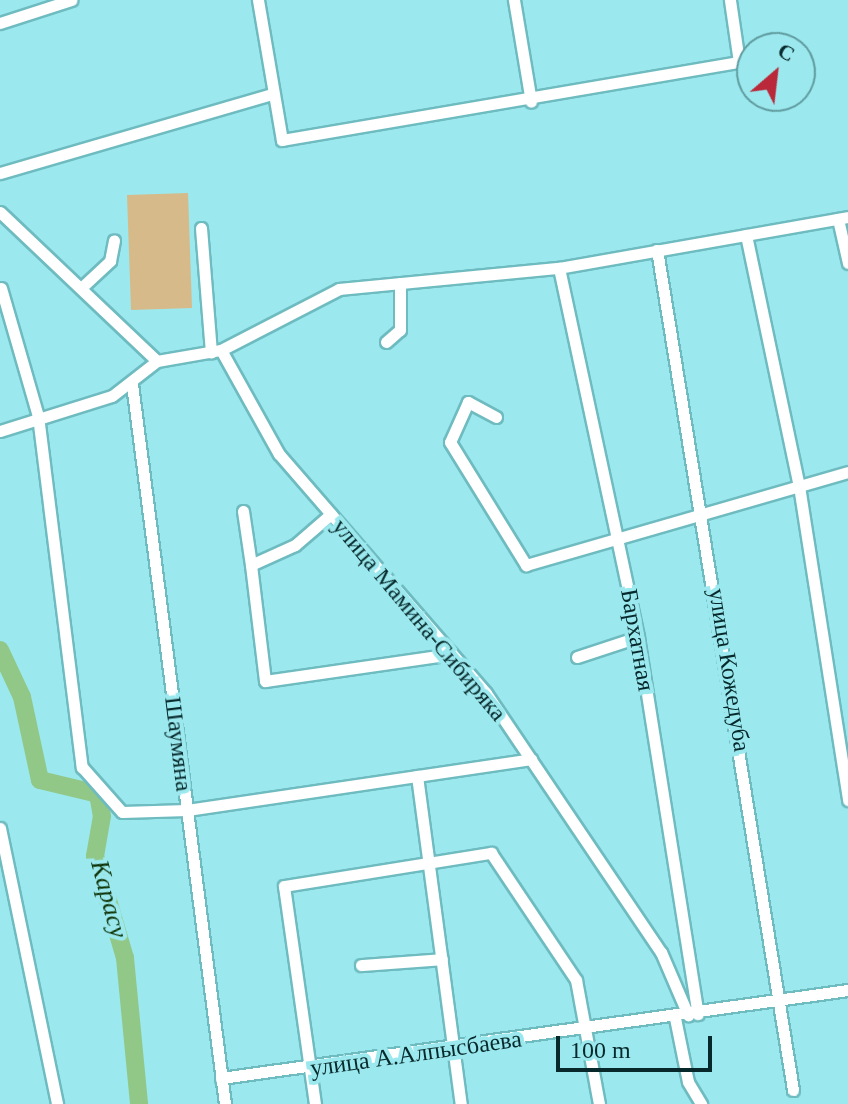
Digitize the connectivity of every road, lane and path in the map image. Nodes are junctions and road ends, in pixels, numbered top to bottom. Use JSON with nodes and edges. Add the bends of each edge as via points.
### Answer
{"nodes":[{"id":1,"x":71,"y":0,"type":"edge"},
{"id":2,"x":258,"y":0,"type":"edge"},
{"id":3,"x":514,"y":0,"type":"edge"},
{"id":4,"x":730,"y":0,"type":"edge"},
{"id":5,"x":0,"y":23,"type":"edge"},
{"id":6,"x":272,"y":94,"type":"junction"},
{"id":7,"x":531,"y":102,"type":"junction"},
{"id":8,"x":0,"y":173,"type":"edge"},
{"id":9,"x":0,"y":212,"type":"edge"},
{"id":10,"x":843,"y":218,"type":"edge"},
{"id":11,"x":201,"y":228,"type":"dead end"},
{"id":12,"x":746,"y":235,"type":"junction"},
{"id":13,"x":114,"y":240,"type":"dead end"},
{"id":14,"x":657,"y":250,"type":"junction"},
{"id":15,"x":848,"y":263,"type":"edge"},
{"id":16,"x":559,"y":268,"type":"junction"},
{"id":17,"x":400,"y":283,"type":"junction"},
{"id":18,"x":1,"y":288,"type":"edge"},
{"id":19,"x":81,"y":288,"type":"junction"},
{"id":20,"x":386,"y":342,"type":"dead end"},
{"id":21,"x":216,"y":351,"type":"junction"},
{"id":22,"x":157,"y":361,"type":"junction"},
{"id":23,"x":132,"y":384,"type":"junction"},
{"id":24,"x":38,"y":416,"type":"junction"},
{"id":25,"x":496,"y":417,"type":"dead end"},
{"id":26,"x":0,"y":431,"type":"edge"},
{"id":27,"x":848,"y":472,"type":"edge"},
{"id":28,"x":799,"y":486,"type":"junction"},
{"id":29,"x":243,"y":511,"type":"dead end"},
{"id":30,"x":331,"y":514,"type":"junction"},
{"id":31,"x":705,"y":515,"type":"junction"},
{"id":32,"x":618,"y":540,"type":"junction"},
{"id":33,"x":251,"y":565,"type":"junction"},
{"id":34,"x":638,"y":637,"type":"junction"},
{"id":35,"x":452,"y":654,"type":"junction"},
{"id":36,"x":577,"y":657,"type":"dead end"},
{"id":37,"x":531,"y":759,"type":"junction"},
{"id":38,"x":417,"y":776,"type":"junction"},
{"id":39,"x":848,"y":800,"type":"edge"},
{"id":40,"x":187,"y":810,"type":"junction"},
{"id":41,"x":0,"y":828,"type":"edge"},
{"id":42,"x":430,"y":862,"type":"junction"},
{"id":43,"x":442,"y":959,"type":"junction"},
{"id":44,"x":361,"y":965,"type":"dead end"},
{"id":45,"x":848,"y":990,"type":"edge"},
{"id":46,"x":781,"y":999,"type":"junction"},
{"id":47,"x":693,"y":1015,"type":"junction"},
{"id":48,"x":675,"y":1018,"type":"junction"},
{"id":49,"x":590,"y":1031,"type":"junction"},
{"id":50,"x":455,"y":1049,"type":"junction"},
{"id":51,"x":310,"y":1069,"type":"junction"},
{"id":52,"x":221,"y":1078,"type":"junction"},
{"id":53,"x":793,"y":1090,"type":"dead end"},
{"id":54,"x":703,"y":1102,"type":"edge"},
{"id":55,"x":57,"y":1104,"type":"edge"},
{"id":56,"x":225,"y":1104,"type":"edge"},
{"id":57,"x":315,"y":1104,"type":"edge"},
{"id":58,"x":461,"y":1104,"type":"edge"},
{"id":59,"x":599,"y":1104,"type":"edge"}],
"edges":[{"from":1,"to":5,"type":"street"},
{"from":2,"to":6,"type":"street"},
{"from":3,"to":7,"type":"street"},
{"from":4,"to":7,"type":"street","via":[[739,62]]},
{"from":6,"to":7,"type":"street","via":[[282,140]]},
{"from":6,"to":8,"type":"street"},
{"from":9,"to":19,"type":"street"},
{"from":10,"to":12,"type":"street"},
{"from":10,"to":15,"type":"street"},
{"from":11,"to":21,"type":"street"},
{"from":12,"to":14,"type":"street"},
{"from":12,"to":28,"type":"street"},
{"from":13,"to":19,"type":"street","via":[[110,261]]},
{"from":14,"to":16,"type":"street"},
{"from":14,"to":31,"type":"street","name":"улица Кожедуба"},
{"from":16,"to":17,"type":"street"},
{"from":16,"to":32,"type":"street","name":"Бархатная"},
{"from":17,"to":20,"type":"street","via":[[400,330]]},
{"from":17,"to":21,"type":"street","via":[[339,289]]},
{"from":18,"to":24,"type":"street"},
{"from":19,"to":22,"type":"street"},
{"from":21,"to":22,"type":"street"},
{"from":21,"to":30,"type":"street","name":"улица Мамина-Сибиряка","via":[[279,454]]},
{"from":22,"to":23,"type":"street"},
{"from":23,"to":24,"type":"street"},
{"from":23,"to":40,"type":"street","name":"Шаумяна"},
{"from":24,"to":26,"type":"street"},
{"from":24,"to":40,"type":"street","via":[[82,767],[122,812]]},
{"from":25,"to":32,"type":"street","via":[[468,402],[450,442],[526,565]]},
{"from":27,"to":28,"type":"street"},
{"from":28,"to":31,"type":"street"},
{"from":28,"to":39,"type":"street"},
{"from":29,"to":33,"type":"street"},
{"from":30,"to":33,"type":"street","via":[[295,545]]},
{"from":30,"to":35,"type":"street","name":"улица Мамина-Сибиряка"},
{"from":31,"to":32,"type":"street"},
{"from":31,"to":46,"type":"street","name":"улица Кожедуба"},
{"from":32,"to":34,"type":"street","name":"Бархатная"},
{"from":33,"to":35,"type":"street","via":[[265,681]]},
{"from":34,"to":36,"type":"street"},
{"from":34,"to":47,"type":"street","name":"Бархатная"},
{"from":35,"to":37,"type":"street","name":"улица Мамина-Сибиряка"},
{"from":37,"to":38,"type":"street"},
{"from":37,"to":47,"type":"street","name":"улица Мамина-Сибиряка","via":[[661,952]]},
{"from":38,"to":40,"type":"street"},
{"from":38,"to":42,"type":"street"},
{"from":40,"to":52,"type":"street","name":"Шаумяна"},
{"from":41,"to":55,"type":"street"},
{"from":42,"to":43,"type":"street"},
{"from":42,"to":49,"type":"street","via":[[491,853],[576,980]]},
{"from":42,"to":51,"type":"street","via":[[284,886]]},
{"from":43,"to":44,"type":"street"},
{"from":43,"to":50,"type":"street"},
{"from":45,"to":46,"type":"street","name":"улица А.Алпысбаева"},
{"from":46,"to":47,"type":"street","name":"улица А.Алпысбаева"},
{"from":46,"to":53,"type":"street","name":"улица Кожедуба"},
{"from":47,"to":48,"type":"street","name":"улица А.Алпысбаева"},
{"from":48,"to":49,"type":"street","name":"улица А.Алпысбаева"},
{"from":48,"to":54,"type":"street","via":[[688,1082]]},
{"from":49,"to":50,"type":"street","name":"улица А.Алпысбаева"},
{"from":49,"to":59,"type":"street"},
{"from":50,"to":51,"type":"street","name":"улица А.Алпысбаева"},
{"from":50,"to":58,"type":"street"},
{"from":51,"to":52,"type":"street","name":"улица А.Алпысбаева"},
{"from":51,"to":57,"type":"street"},
{"from":52,"to":56,"type":"street","name":"Шаумяна"}]}
